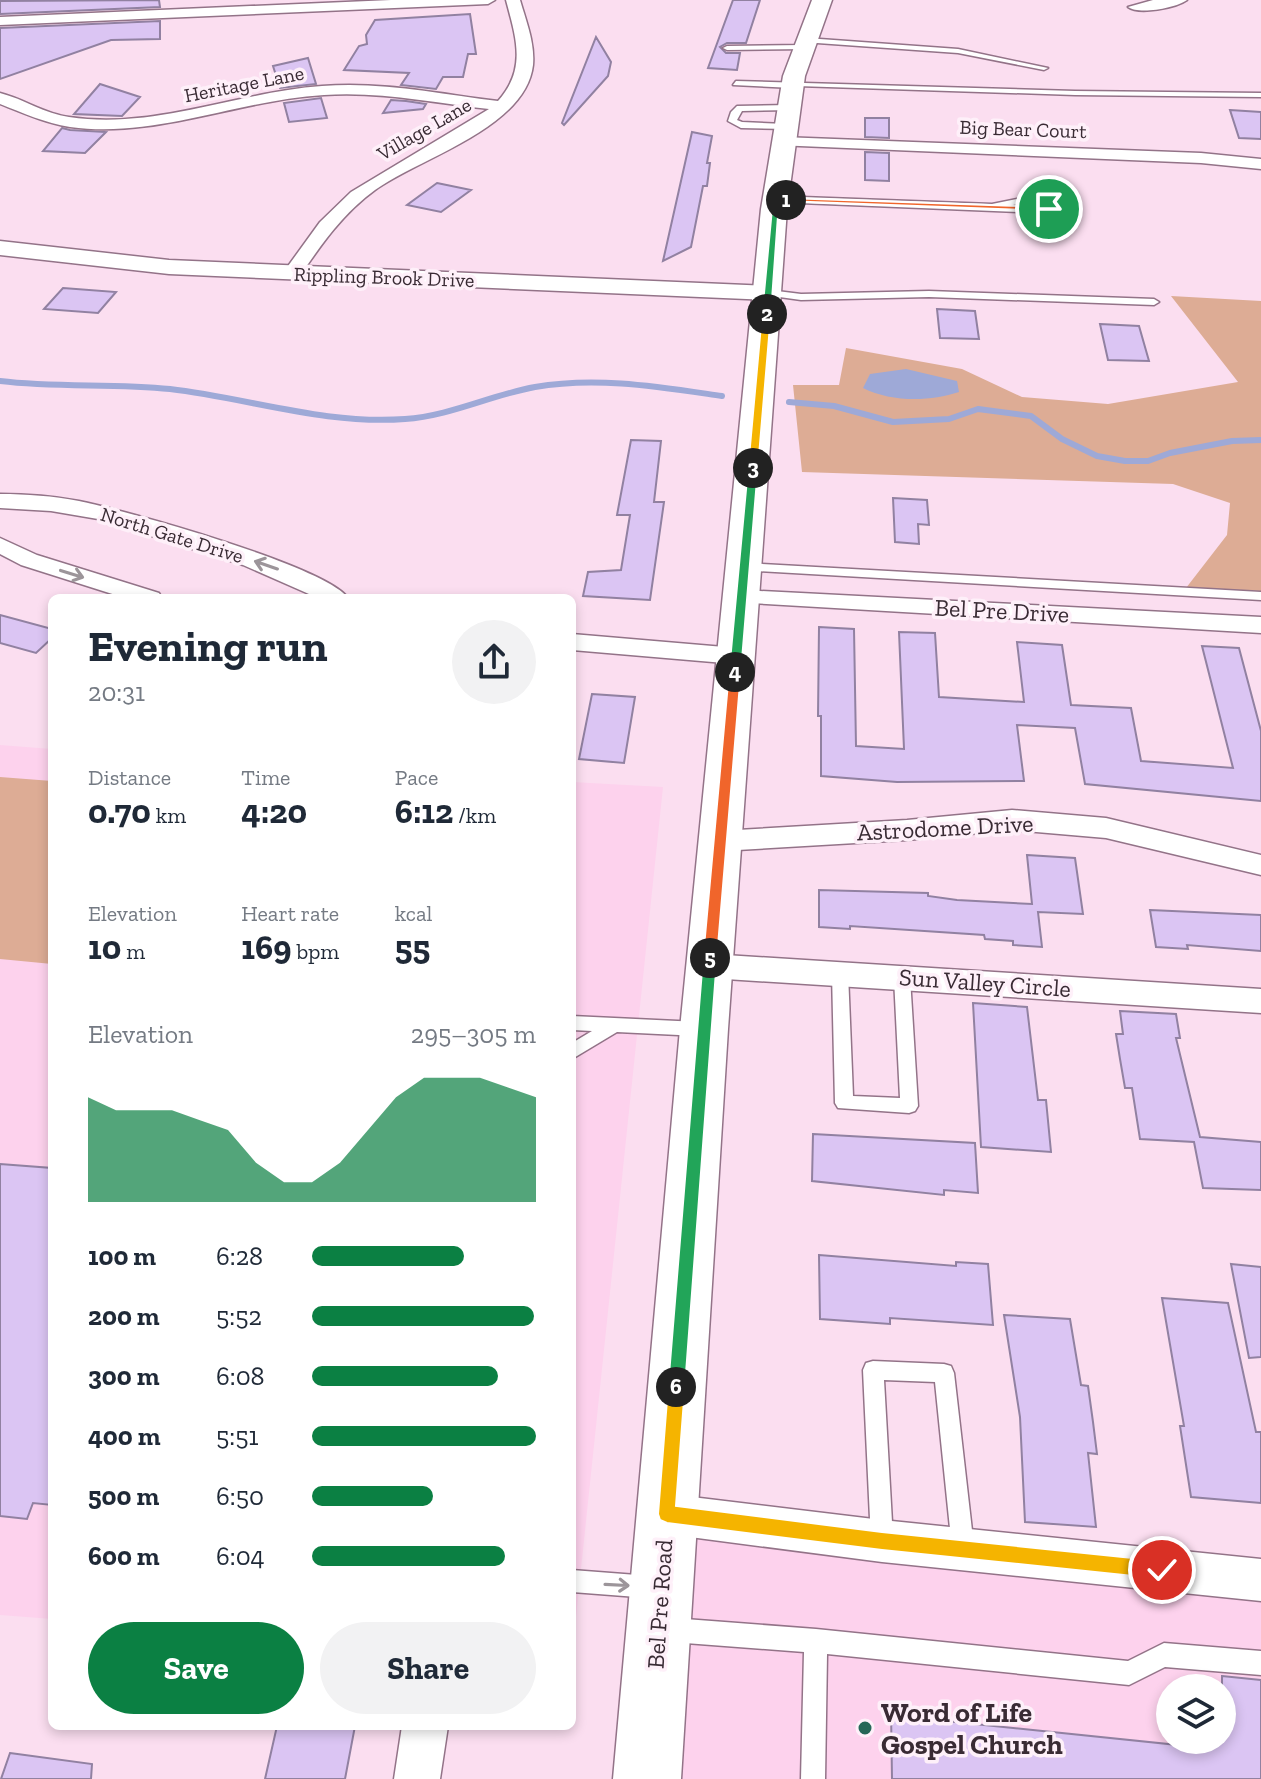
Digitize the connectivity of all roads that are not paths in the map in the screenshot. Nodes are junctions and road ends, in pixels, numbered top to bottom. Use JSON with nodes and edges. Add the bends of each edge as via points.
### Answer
{"nodes":[{"id":1,"x":488,"y":0,"type":"edge"},
{"id":2,"x":513,"y":0,"type":"edge"},
{"id":3,"x":822,"y":0,"type":"edge"},
{"id":4,"x":1180,"y":0,"type":"edge"},
{"id":5,"x":1135,"y":7,"type":"dead end"},
{"id":6,"x":0,"y":21,"type":"edge"},
{"id":7,"x":804,"y":43,"type":"junction"},
{"id":8,"x":727,"y":48,"type":"dead end"},
{"id":9,"x":1044,"y":68,"type":"dead end"},
{"id":10,"x":749,"y":73,"type":"dead end"},
{"id":11,"x":736,"y":83,"type":"dead end"},
{"id":12,"x":1261,"y":95,"type":"edge"},
{"id":13,"x":0,"y":98,"type":"edge"},
{"id":14,"x":789,"y":104,"type":"junction"},
{"id":15,"x":501,"y":106,"type":"junction"},
{"id":16,"x":1261,"y":164,"type":"edge"},
{"id":17,"x":775,"y":199,"type":"junction"},
{"id":18,"x":992,"y":207,"type":"junction"},
{"id":19,"x":0,"y":248,"type":"edge"},
{"id":20,"x":292,"y":273,"type":"junction"},
{"id":21,"x":769,"y":293,"type":"junction"},
{"id":22,"x":1154,"y":302,"type":"dead end"},
{"id":23,"x":0,"y":501,"type":"edge"},
{"id":24,"x":0,"y":545,"type":"edge"},
{"id":25,"x":743,"y":582,"type":"junction"},
{"id":26,"x":137,"y":594,"type":"edge"},
{"id":27,"x":330,"y":594,"type":"edge"},
{"id":28,"x":1261,"y":596,"type":"edge"},
{"id":29,"x":1261,"y":625,"type":"edge"},
{"id":30,"x":576,"y":642,"type":"edge"},
{"id":31,"x":736,"y":656,"type":"junction"},
{"id":32,"x":720,"y":841,"type":"junction"},
{"id":33,"x":1261,"y":865,"type":"edge"},
{"id":34,"x":710,"y":966,"type":"junction"},
{"id":35,"x":840,"y":973,"type":"junction"},
{"id":36,"x":902,"y":978,"type":"junction"},
{"id":37,"x":1261,"y":1001,"type":"edge"},
{"id":38,"x":576,"y":1023,"type":"edge"},
{"id":39,"x":614,"y":1025,"type":"junction"},
{"id":40,"x":704,"y":1029,"type":"junction"},
{"id":41,"x":576,"y":1049,"type":"edge"},
{"id":42,"x":667,"y":1514,"type":"junction"},
{"id":43,"x":882,"y":1541,"type":"junction"},
{"id":44,"x":963,"y":1549,"type":"junction"},
{"id":45,"x":1261,"y":1580,"type":"edge"},
{"id":46,"x":576,"y":1582,"type":"edge"},
{"id":47,"x":661,"y":1608,"type":"junction"},
{"id":48,"x":816,"y":1641,"type":"junction"},
{"id":49,"x":1261,"y":1663,"type":"edge"},
{"id":50,"x":424,"y":1730,"type":"edge"},
{"id":51,"x":417,"y":1779,"type":"edge"},
{"id":52,"x":647,"y":1779,"type":"edge"},
{"id":53,"x":813,"y":1779,"type":"edge"}],
"edges":[{"from":1,"to":6,"type":"street"},
{"from":2,"to":15,"type":"street","name":"Village Lane","via":[[526,46],[524,72]]},
{"from":3,"to":7,"type":"main road","name":"Bel Pre Road"},
{"from":4,"to":5,"type":"street"},
{"from":7,"to":8,"type":"lane"},
{"from":7,"to":9,"type":"lane","via":[[958,51]]},
{"from":7,"to":14,"type":"main road","name":"Bel Pre Road"},
{"from":10,"to":14,"type":"lane"},
{"from":11,"to":14,"type":"lane"},
{"from":12,"to":14,"type":"lane","via":[[1075,93]]},
{"from":13,"to":15,"type":"street","name":"Heritage Lane","via":[[52,119],[97,125],[168,119],[261,97],[327,89]]},
{"from":14,"to":14,"type":"lane","via":[[740,108],[733,123],[741,125]]},
{"from":14,"to":16,"type":"street","name":"Big Bear Court","via":[[1197,151]]},
{"from":14,"to":17,"type":"main road","name":"Bel Pre Road"},
{"from":15,"to":20,"type":"street","name":"Village Lane","via":[[469,132],[372,184],[338,210]]},
{"from":17,"to":18,"type":"lane"},
{"from":17,"to":21,"type":"main road","name":"Bel Pre Road"},
{"from":18,"to":18,"type":"lane","via":[[1032,197],[1058,204],[1043,210]]},
{"from":19,"to":20,"type":"street","name":"Rippling Brook Drive","via":[[169,267]]},
{"from":20,"to":21,"type":"street","name":"Rippling Brook Drive"},
{"from":21,"to":22,"type":"lane"},
{"from":21,"to":25,"type":"main road","name":"Bel Pre Road"},
{"from":27,"to":23,"type":"street","name":"North Gate Drive","one_way":true,"via":[[306,579],[114,515],[37,500]]},
{"from":24,"to":26,"type":"street","one_way":true,"via":[[29,560]]},
{"from":25,"to":28,"type":"lane"},
{"from":25,"to":29,"type":"street","name":"Bel Pre Drive"},
{"from":25,"to":31,"type":"main road","name":"Bel Pre Road"},
{"from":30,"to":31,"type":"street"},
{"from":31,"to":32,"type":"main road","name":"Bel Pre Road"},
{"from":32,"to":33,"type":"street","name":"Astrodome Drive","via":[[1012,820],[1106,828]]},
{"from":32,"to":34,"type":"main road","name":"Bel Pre Road"},
{"from":34,"to":35,"type":"street","name":"Sun Valley Circle"},
{"from":34,"to":40,"type":"main road","name":"Bel Pre Road"},
{"from":35,"to":36,"type":"street","name":"Sun Valley Circle"},
{"from":35,"to":36,"type":"lane","via":[[844,1103],[909,1106]]},
{"from":36,"to":37,"type":"street","name":"Sun Valley Circle"},
{"from":38,"to":39,"type":"lane"},
{"from":39,"to":40,"type":"lane"},
{"from":39,"to":41,"type":"lane"},
{"from":40,"to":42,"type":"main road","name":"Bel Pre Road"},
{"from":42,"to":43,"type":"street"},
{"from":42,"to":47,"type":"main road","name":"Bel Pre Road"},
{"from":43,"to":44,"type":"street"},
{"from":43,"to":44,"type":"lane","via":[[873,1370],[944,1373]]},
{"from":44,"to":45,"type":"street"},
{"from":46,"to":47,"type":"lane","one_way":true},
{"from":47,"to":48,"type":"lane"},
{"from":47,"to":52,"type":"main road","name":"Bel Pre Road"},
{"from":48,"to":49,"type":"lane","via":[[1129,1673],[1164,1655]]},
{"from":48,"to":53,"type":"lane"},
{"from":50,"to":51,"type":"street"}]}
